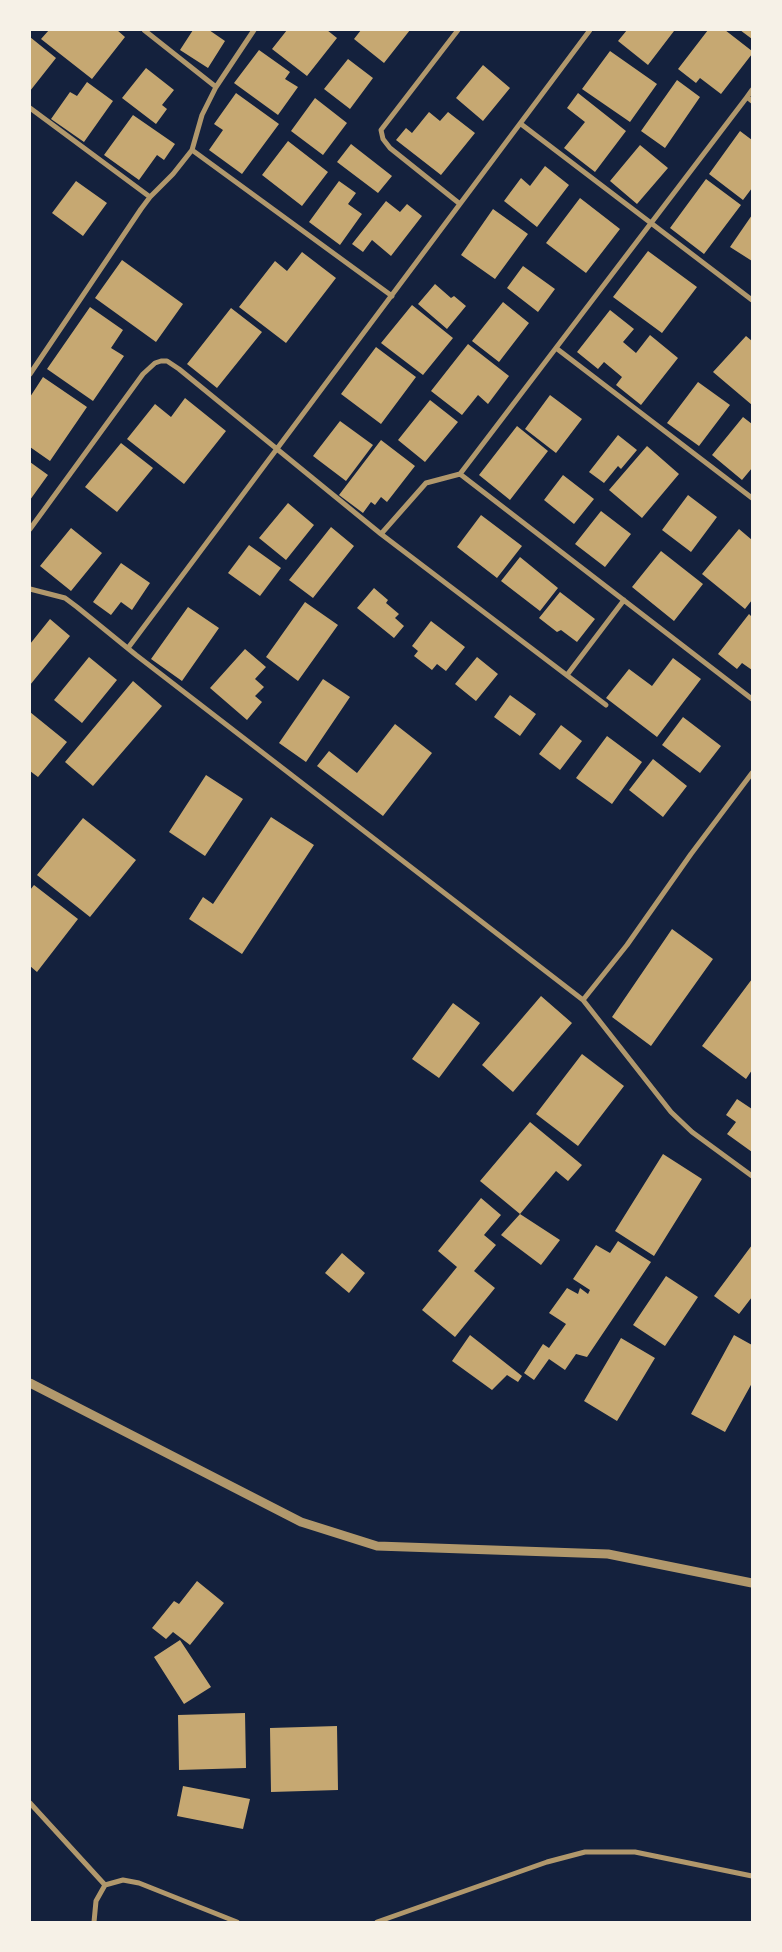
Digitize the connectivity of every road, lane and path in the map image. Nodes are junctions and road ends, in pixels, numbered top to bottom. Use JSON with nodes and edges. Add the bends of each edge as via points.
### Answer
{"nodes":[{"id":1,"x":144,"y":30,"type":"edge"},
{"id":2,"x":254,"y":30,"type":"edge"},
{"id":3,"x":458,"y":30,"type":"edge"},
{"id":4,"x":590,"y":30,"type":"edge"},
{"id":5,"x":216,"y":87,"type":"junction"},
{"id":6,"x":752,"y":90,"type":"edge"},
{"id":7,"x":747,"y":98,"type":"junction"},
{"id":8,"x":752,"y":102,"type":"edge"},
{"id":9,"x":30,"y":108,"type":"edge"},
{"id":10,"x":521,"y":124,"type":"junction"},
{"id":11,"x":192,"y":150,"type":"junction"},
{"id":12,"x":150,"y":197,"type":"junction"},
{"id":13,"x":460,"y":204,"type":"junction"},
{"id":14,"x":651,"y":223,"type":"junction"},
{"id":15,"x":392,"y":296,"type":"junction"},
{"id":16,"x":752,"y":300,"type":"edge"},
{"id":17,"x":556,"y":348,"type":"junction"},
{"id":18,"x":30,"y":374,"type":"edge"},
{"id":19,"x":276,"y":449,"type":"junction"},
{"id":20,"x":460,"y":474,"type":"junction"},
{"id":21,"x":752,"y":498,"type":"edge"},
{"id":22,"x":30,"y":529,"type":"edge"},
{"id":23,"x":381,"y":534,"type":"junction"},
{"id":24,"x":30,"y":589,"type":"edge"},
{"id":25,"x":624,"y":600,"type":"junction"},
{"id":26,"x":128,"y":648,"type":"junction"},
{"id":27,"x":568,"y":675,"type":"junction"},
{"id":28,"x":752,"y":699,"type":"edge"},
{"id":29,"x":606,"y":704,"type":"dead end"},
{"id":30,"x":752,"y":773,"type":"edge"},
{"id":31,"x":583,"y":1000,"type":"junction"},
{"id":32,"x":752,"y":1176,"type":"edge"},
{"id":33,"x":30,"y":1383,"type":"edge"},
{"id":34,"x":752,"y":1583,"type":"edge"},
{"id":35,"x":30,"y":1803,"type":"edge"},
{"id":36,"x":752,"y":1876,"type":"edge"},
{"id":37,"x":105,"y":1885,"type":"junction"},
{"id":38,"x":94,"y":1922,"type":"edge"},
{"id":39,"x":237,"y":1922,"type":"edge"},
{"id":40,"x":377,"y":1922,"type":"edge"}],
"edges":[{"from":1,"to":5,"type":"street"},
{"from":2,"to":5,"type":"street"},
{"from":3,"to":13,"type":"street","via":[[382,130],[383,139],[390,148]]},
{"from":4,"to":10,"type":"street"},
{"from":5,"to":11,"type":"street","via":[[202,115]]},
{"from":6,"to":7,"type":"street"},
{"from":7,"to":8,"type":"street"},
{"from":7,"to":14,"type":"street"},
{"from":9,"to":12,"type":"street"},
{"from":10,"to":13,"type":"street"},
{"from":10,"to":14,"type":"street"},
{"from":11,"to":12,"type":"street"},
{"from":11,"to":15,"type":"street"},
{"from":12,"to":18,"type":"street"},
{"from":13,"to":15,"type":"street"},
{"from":14,"to":16,"type":"street"},
{"from":14,"to":17,"type":"street"},
{"from":15,"to":19,"type":"street"},
{"from":17,"to":20,"type":"street"},
{"from":17,"to":21,"type":"street"},
{"from":19,"to":22,"type":"street","via":[[173,364],[155,363],[143,374]]},
{"from":19,"to":23,"type":"street"},
{"from":19,"to":26,"type":"street"},
{"from":20,"to":23,"type":"street","via":[[426,483]]},
{"from":20,"to":25,"type":"street"},
{"from":23,"to":27,"type":"street"},
{"from":24,"to":26,"type":"street","via":[[65,598]]},
{"from":25,"to":27,"type":"street"},
{"from":25,"to":28,"type":"street"},
{"from":26,"to":31,"type":"street"},
{"from":27,"to":29,"type":"street"},
{"from":30,"to":31,"type":"street"},
{"from":31,"to":32,"type":"street","via":[[671,1112],[692,1132]]},
{"from":33,"to":34,"type":"street","via":[[301,1522],[377,1546],[608,1554]]},
{"from":35,"to":37,"type":"street"},
{"from":36,"to":40,"type":"street","via":[[635,1852],[585,1852],[547,1862]]},
{"from":37,"to":38,"type":"street","via":[[96,1901]]},
{"from":37,"to":39,"type":"street","via":[[131,1880]]}]}
